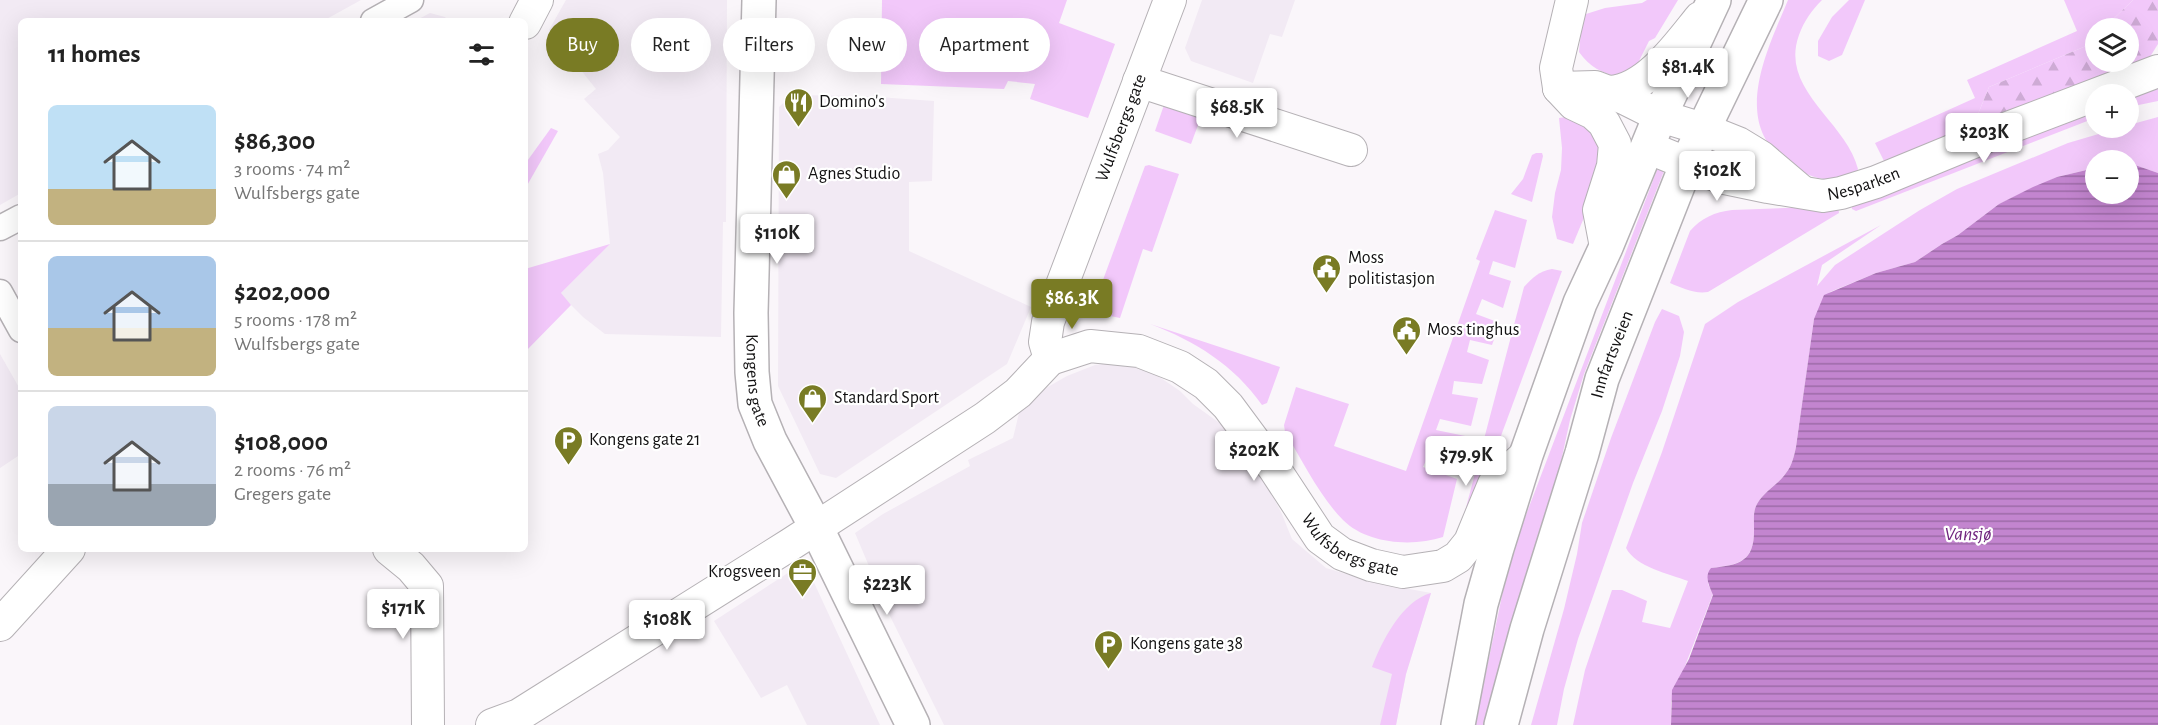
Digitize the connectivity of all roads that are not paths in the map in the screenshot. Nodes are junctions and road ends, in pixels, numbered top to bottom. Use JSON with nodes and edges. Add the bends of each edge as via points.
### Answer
{"nodes":[{"id":1,"x":411,"y":0,"type":"edge"},
{"id":2,"x":537,"y":0,"type":"edge"},
{"id":3,"x":759,"y":0,"type":"edge"},
{"id":4,"x":1170,"y":0,"type":"edge"},
{"id":5,"x":1572,"y":0,"type":"edge"},
{"id":6,"x":1766,"y":0,"type":"edge"},
{"id":7,"x":1713,"y":2,"type":"edge"},
{"id":8,"x":378,"y":18,"type":"edge"},
{"id":9,"x":528,"y":18,"type":"edge"},
{"id":10,"x":2158,"y":71,"type":"edge"},
{"id":11,"x":1558,"y":78,"type":"junction"},
{"id":12,"x":1139,"y":81,"type":"junction"},
{"id":13,"x":1610,"y":92,"type":"junction"},
{"id":14,"x":1660,"y":116,"type":"junction"},
{"id":15,"x":1703,"y":129,"type":"junction"},
{"id":16,"x":1647,"y":147,"type":"junction"},
{"id":17,"x":1351,"y":150,"type":"dead end"},
{"id":18,"x":1687,"y":163,"type":"junction"},
{"id":19,"x":1804,"y":193,"type":"junction"},
{"id":20,"x":18,"y":219,"type":"edge"},
{"id":21,"x":0,"y":228,"type":"edge"},
{"id":22,"x":1606,"y":247,"type":"junction"},
{"id":23,"x":0,"y":292,"type":"edge"},
{"id":24,"x":18,"y":325,"type":"edge"},
{"id":25,"x":1050,"y":359,"type":"junction"},
{"id":26,"x":1526,"y":455,"type":"junction"},
{"id":27,"x":816,"y":527,"type":"junction"},
{"id":28,"x":66,"y":552,"type":"edge"},
{"id":29,"x":393,"y":552,"type":"edge"},
{"id":30,"x":0,"y":625,"type":"edge"},
{"id":31,"x":428,"y":725,"type":"edge"},
{"id":32,"x":492,"y":725,"type":"edge"},
{"id":33,"x":913,"y":725,"type":"edge"},
{"id":34,"x":1458,"y":725,"type":"edge"},
{"id":35,"x":1502,"y":725,"type":"edge"}],
"edges":[{"from":1,"to":8,"type":"street"},
{"from":2,"to":9,"type":"street"},
{"from":3,"to":27,"type":"main road","name":"Kongens gate","via":[[751,313],[755,404],[770,441]]},
{"from":4,"to":12,"type":"street","name":"Wulfsbergs gate"},
{"from":5,"to":11,"type":"street"},
{"from":6,"to":15,"type":"main road","name":"Innfartsveien"},
{"from":7,"to":13,"type":"street","via":[[1649,75],[1637,84]]},
{"from":7,"to":14,"type":"main road"},
{"from":10,"to":19,"type":"street","name":"Nesparken","via":[[1876,182],[1823,196]]},
{"from":11,"to":13,"type":"street","name":"Nesparken"},
{"from":11,"to":22,"type":"street","via":[[1574,104],[1604,123],[1615,144],[1613,166],[1599,210]]},
{"from":12,"to":17,"type":"street"},
{"from":12,"to":25,"type":"street","name":"Wulfsbergs gate","via":[[1048,322],[1045,342]]},
{"from":13,"to":14,"type":"street","name":"Nesparken"},
{"from":14,"to":15,"type":"street","name":"Nesparken"},
{"from":14,"to":16,"type":"main road"},
{"from":15,"to":18,"type":"main road","name":"Innfartsveien"},
{"from":15,"to":19,"type":"street","name":"Nesparken","via":[[1746,148]]},
{"from":16,"to":18,"type":"street","name":"Nesparken"},
{"from":16,"to":22,"type":"main road"},
{"from":18,"to":19,"type":"street","name":"Nesparken","via":[[1720,177]]},
{"from":18,"to":35,"type":"main road","name":"Innfartsveien","via":[[1602,379]]},
{"from":20,"to":21,"type":"street"},
{"from":22,"to":26,"type":"main road","via":[[1580,303]]},
{"from":23,"to":24,"type":"street"},
{"from":25,"to":26,"type":"street","name":"Wulfsbergs gate","via":[[1090,346],[1139,351],[1180,368],[1206,384],[1228,406],[1320,538],[1342,554],[1402,572],[1443,566],[1458,557],[1470,542],[1494,484]]},
{"from":25,"to":27,"type":"street","name":"Wulfsbergs gate","via":[[1018,393],[985,417]]},
{"from":26,"to":34,"type":"main road","via":[[1481,604]]},
{"from":27,"to":32,"type":"street","name":"Wulfsbergs gate","via":[[519,715]]},
{"from":27,"to":33,"type":"main road","name":"Kongens gate"},
{"from":28,"to":30,"type":"street"},
{"from":29,"to":31,"type":"street","via":[[427,586]]}]}
